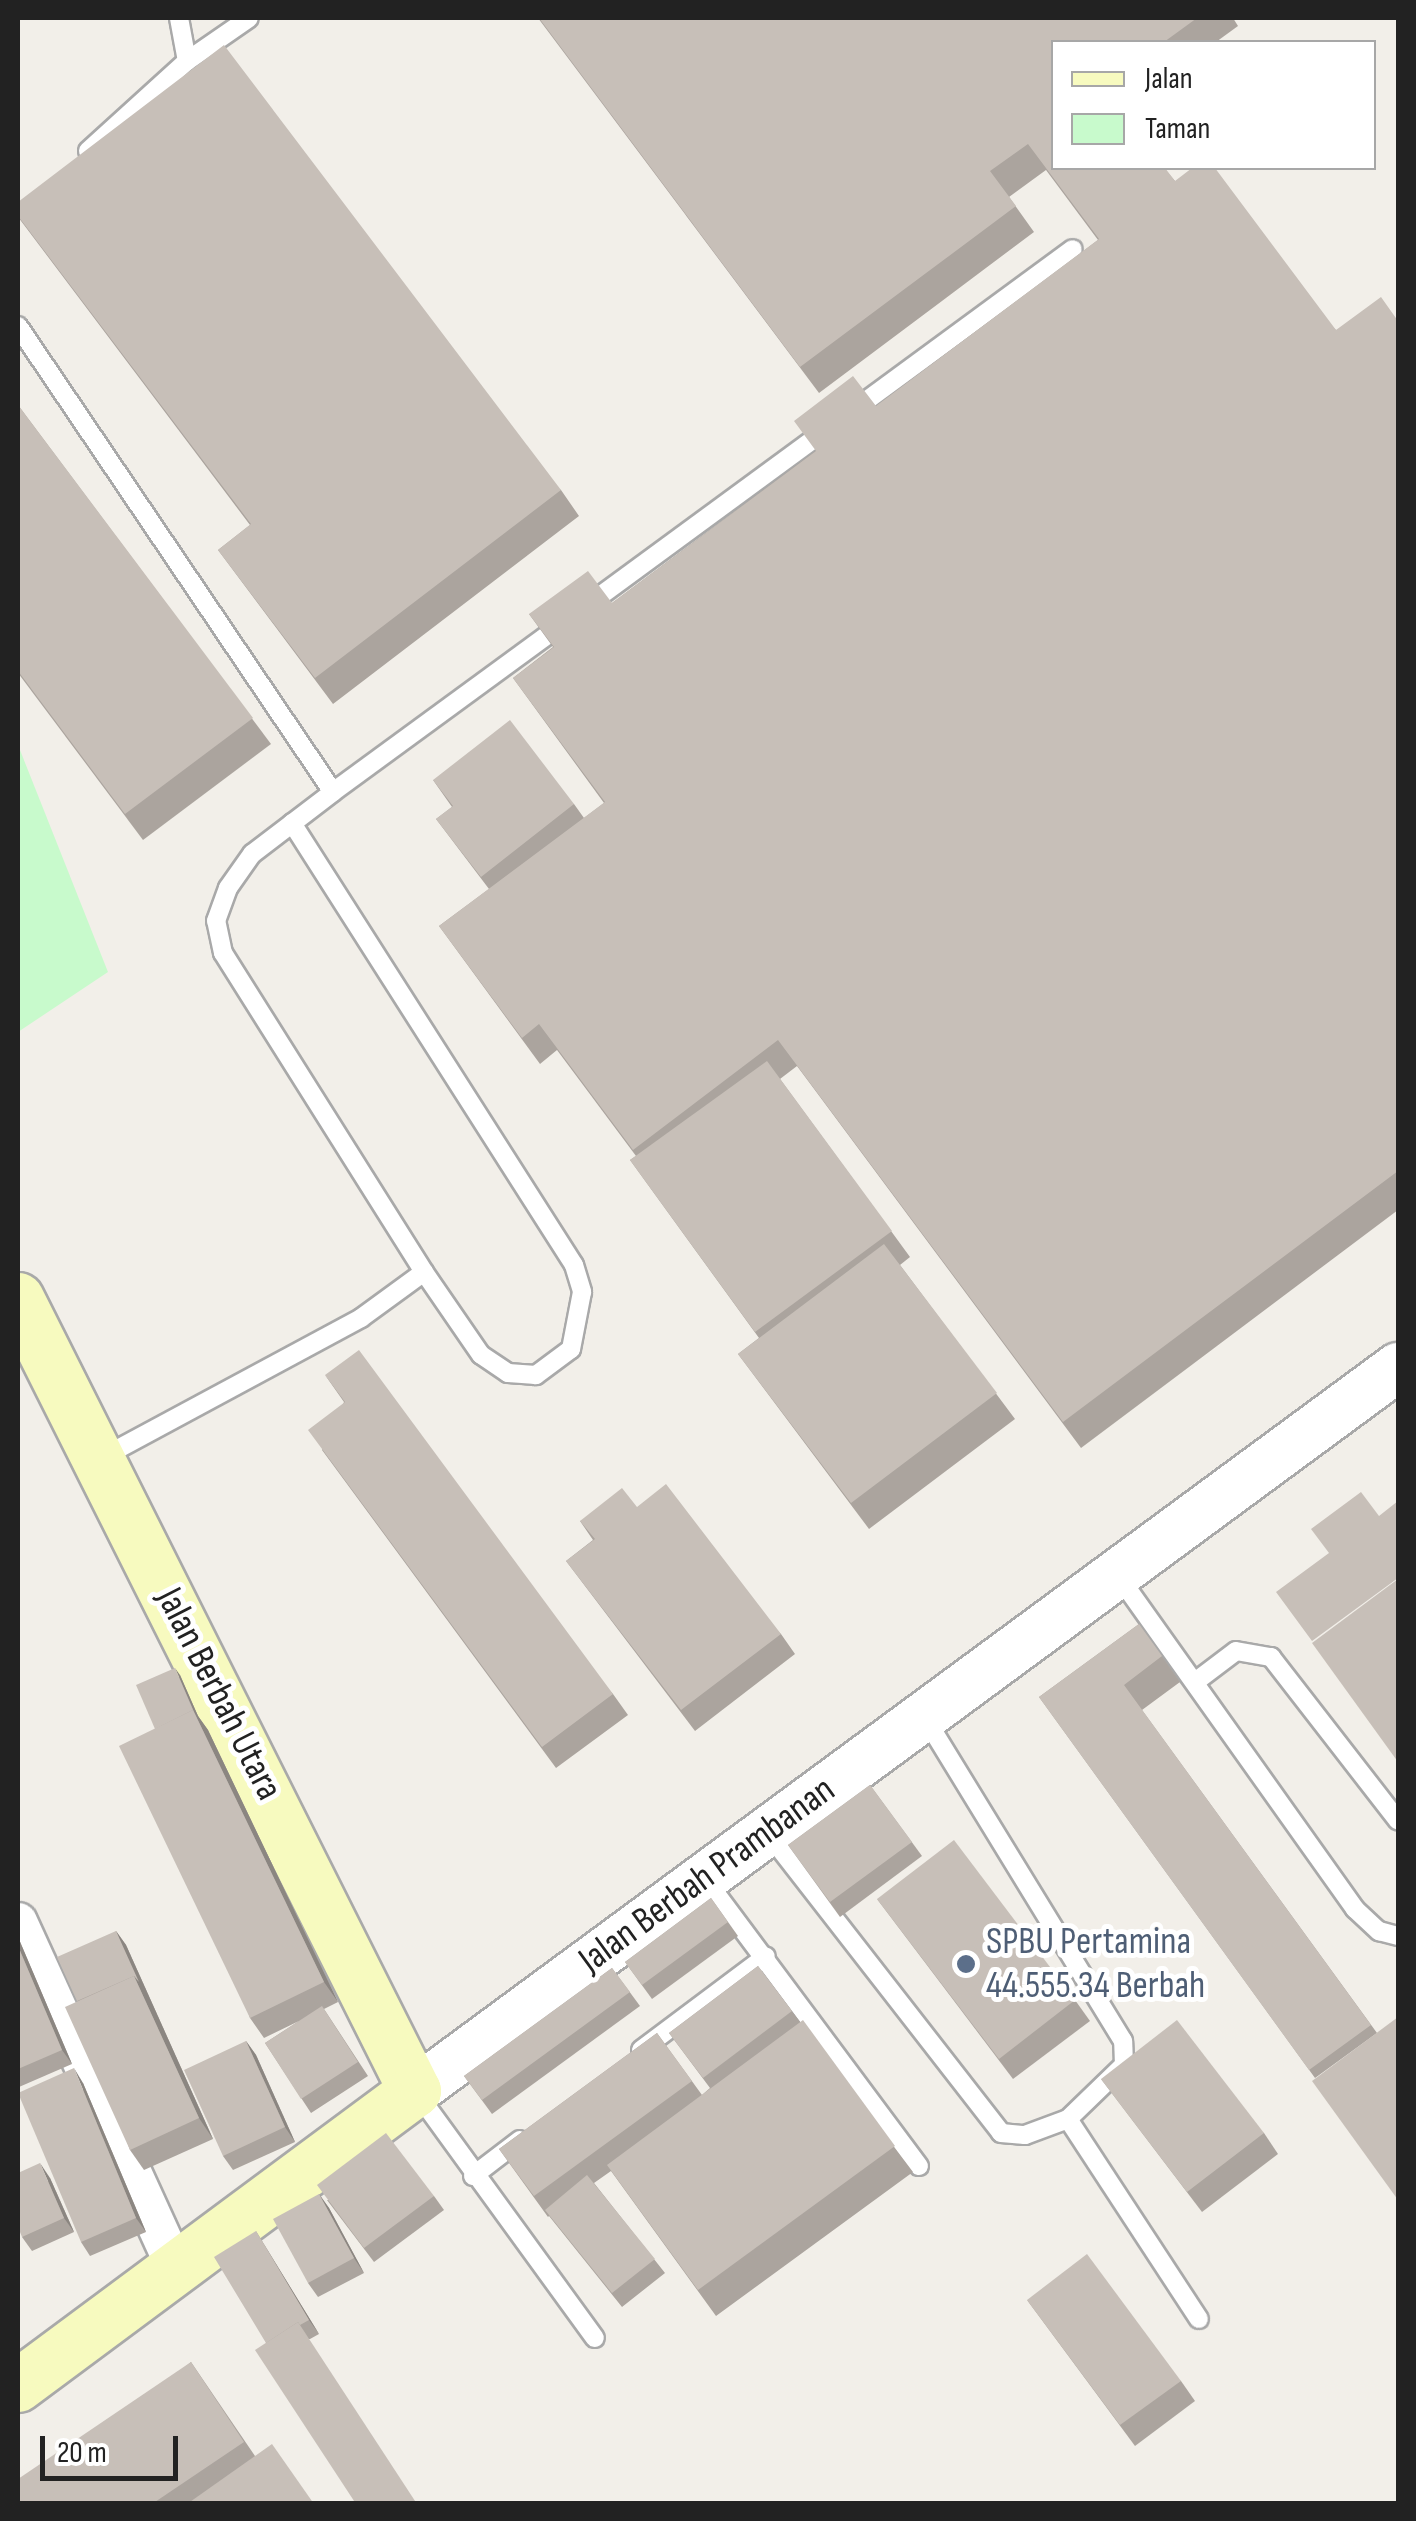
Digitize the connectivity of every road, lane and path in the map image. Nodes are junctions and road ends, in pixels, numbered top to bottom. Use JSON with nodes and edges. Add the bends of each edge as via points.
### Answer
{"nodes":[{"id":1,"x":179,"y":18,"type":"edge"},
{"id":2,"x":249,"y":18,"type":"edge"},
{"id":3,"x":187,"y":61,"type":"junction"},
{"id":4,"x":74,"y":164,"type":"edge"},
{"id":5,"x":1072,"y":249,"type":"edge"},
{"id":6,"x":18,"y":326,"type":"edge"},
{"id":7,"x":333,"y":792,"type":"junction"},
{"id":8,"x":292,"y":824,"type":"junction"},
{"id":9,"x":424,"y":1272,"type":"junction"},
{"id":10,"x":18,"y":1299,"type":"edge"},
{"id":11,"x":1398,"y":1367,"type":"edge"},
{"id":12,"x":100,"y":1458,"type":"junction"},
{"id":13,"x":1117,"y":1574,"type":"junction"},
{"id":14,"x":1195,"y":1682,"type":"junction"},
{"id":15,"x":924,"y":1716,"type":"junction"},
{"id":16,"x":1398,"y":1821,"type":"edge"},
{"id":17,"x":766,"y":1831,"type":"junction"},
{"id":18,"x":705,"y":1879,"type":"junction"},
{"id":19,"x":18,"y":1922,"type":"edge"},
{"id":20,"x":1398,"y":1936,"type":"edge"},
{"id":21,"x":766,"y":1956,"type":"junction"},
{"id":22,"x":627,"y":2060,"type":"edge"},
{"id":23,"x":415,"y":2091,"type":"junction"},
{"id":24,"x":1068,"y":2119,"type":"junction"},
{"id":25,"x":534,"y":2130,"type":"edge"},
{"id":26,"x":919,"y":2166,"type":"dead end"},
{"id":27,"x":473,"y":2176,"type":"junction"},
{"id":28,"x":176,"y":2269,"type":"junction"},
{"id":29,"x":1198,"y":2319,"type":"dead end"},
{"id":30,"x":595,"y":2338,"type":"dead end"},
{"id":31,"x":18,"y":2386,"type":"edge"}],
"edges":[{"from":1,"to":3,"type":"lane"},
{"from":2,"to":3,"type":"lane"},
{"from":3,"to":4,"type":"lane"},
{"from":5,"to":7,"type":"lane"},
{"from":6,"to":7,"type":"lane"},
{"from":7,"to":8,"type":"lane"},
{"from":8,"to":9,"type":"lane","via":[[252,854],[228,888],[216,922],[222,953]]},
{"from":8,"to":9,"type":"lane","via":[[574,1265],[582,1292],[571,1348],[536,1375],[508,1373],[482,1354]]},
{"from":9,"to":12,"type":"lane","via":[[361,1318]]},
{"from":10,"to":12,"type":"main road","name":"Jalan Berbah Utara"},
{"from":11,"to":13,"type":"street","name":"Jalan Berbah Prambanan"},
{"from":12,"to":23,"type":"main road","name":"Jalan Berbah Utara"},
{"from":13,"to":14,"type":"lane"},
{"from":13,"to":15,"type":"street","name":"Jalan Berbah Prambanan"},
{"from":14,"to":16,"type":"lane","via":[[1236,1652],[1271,1657]]},
{"from":14,"to":20,"type":"lane","via":[[1356,1909],[1380,1931]]},
{"from":15,"to":17,"type":"street","name":"Jalan Berbah Prambanan"},
{"from":15,"to":24,"type":"lane","via":[[1123,2041],[1124,2065]]},
{"from":17,"to":18,"type":"street","name":"Jalan Berbah Prambanan"},
{"from":17,"to":24,"type":"lane","via":[[1001,2133],[1025,2134]]},
{"from":18,"to":21,"type":"lane"},
{"from":18,"to":23,"type":"street","name":"Jalan Berbah Prambanan"},
{"from":19,"to":28,"type":"street"},
{"from":21,"to":22,"type":"lane"},
{"from":21,"to":26,"type":"lane"},
{"from":23,"to":27,"type":"lane"},
{"from":23,"to":28,"type":"main road","name":"Jalan Berbah Prambanan"},
{"from":24,"to":29,"type":"lane"},
{"from":25,"to":27,"type":"lane"},
{"from":27,"to":30,"type":"lane"},
{"from":28,"to":31,"type":"main road","name":"Jalan Berbah Prambanan"}]}
